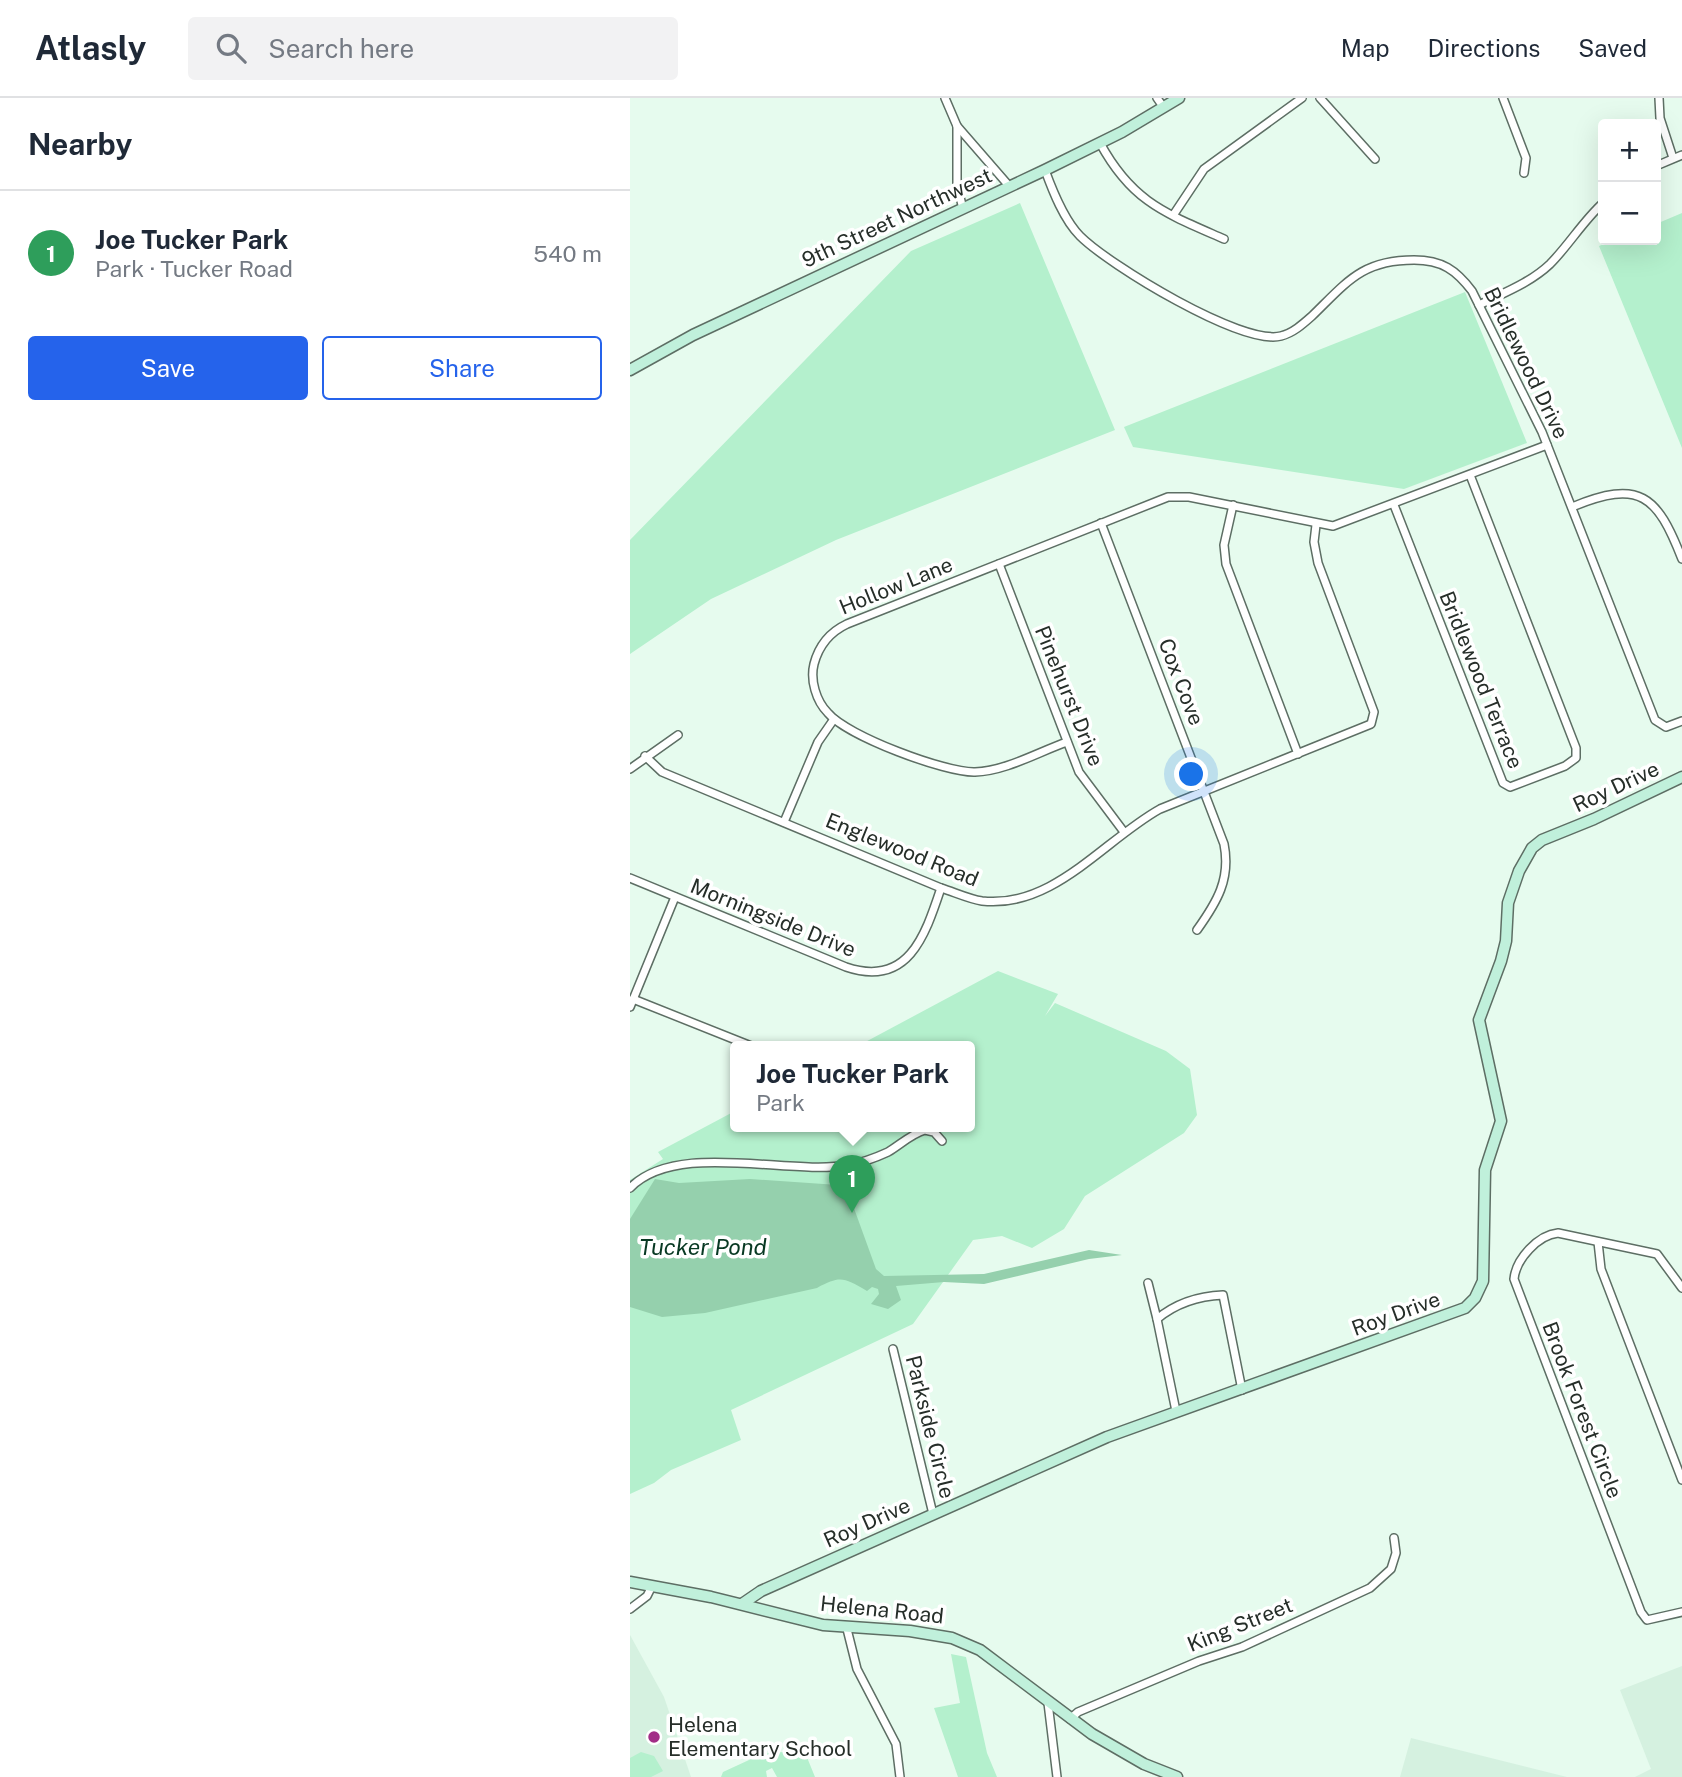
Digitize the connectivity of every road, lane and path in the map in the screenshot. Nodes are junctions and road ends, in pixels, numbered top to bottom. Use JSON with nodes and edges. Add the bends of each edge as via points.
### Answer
{"nodes":[{"id":1,"x":945,"y":98,"type":"edge"},
{"id":2,"x":1157,"y":98,"type":"edge"},
{"id":3,"x":1179,"y":98,"type":"edge"},
{"id":4,"x":1302,"y":98,"type":"edge"},
{"id":5,"x":1320,"y":98,"type":"edge"},
{"id":6,"x":1503,"y":98,"type":"edge"},
{"id":7,"x":1659,"y":98,"type":"edge"},
{"id":8,"x":1164,"y":108,"type":"junction"},
{"id":9,"x":957,"y":126,"type":"junction"},
{"id":10,"x":1100,"y":143,"type":"junction"},
{"id":11,"x":1682,"y":155,"type":"edge"},
{"id":12,"x":1672,"y":158,"type":"junction"},
{"id":13,"x":1375,"y":159,"type":"dead end"},
{"id":14,"x":1661,"y":164,"type":"edge"},
{"id":15,"x":1045,"y":170,"type":"junction"},
{"id":16,"x":1524,"y":173,"type":"dead end"},
{"id":17,"x":1010,"y":187,"type":"junction"},
{"id":18,"x":1598,"y":208,"type":"edge"},
{"id":19,"x":963,"y":209,"type":"junction"},
{"id":20,"x":1174,"y":214,"type":"junction"},
{"id":21,"x":1224,"y":239,"type":"dead end"},
{"id":22,"x":1479,"y":305,"type":"junction"},
{"id":23,"x":630,"y":370,"type":"edge"},
{"id":24,"x":1547,"y":445,"type":"junction"},
{"id":25,"x":1470,"y":475,"type":"junction"},
{"id":26,"x":1233,"y":505,"type":"junction"},
{"id":27,"x":1394,"y":505,"type":"junction"},
{"id":28,"x":1572,"y":507,"type":"junction"},
{"id":29,"x":1101,"y":523,"type":"junction"},
{"id":30,"x":1316,"y":524,"type":"junction"},
{"id":31,"x":1682,"y":559,"type":"edge"},
{"id":32,"x":999,"y":564,"type":"junction"},
{"id":33,"x":834,"y":719,"type":"junction"},
{"id":34,"x":1682,"y":722,"type":"edge"},
{"id":35,"x":678,"y":735,"type":"dead end"},
{"id":36,"x":1067,"y":742,"type":"junction"},
{"id":37,"x":1298,"y":754,"type":"junction"},
{"id":38,"x":645,"y":757,"type":"junction"},
{"id":39,"x":630,"y":769,"type":"edge"},
{"id":40,"x":1682,"y":777,"type":"edge"},
{"id":41,"x":1204,"y":790,"type":"junction"},
{"id":42,"x":784,"y":822,"type":"junction"},
{"id":43,"x":1124,"y":832,"type":"junction"},
{"id":44,"x":630,"y":877,"type":"edge"},
{"id":45,"x":941,"y":888,"type":"junction"},
{"id":46,"x":676,"y":897,"type":"junction"},
{"id":47,"x":1197,"y":930,"type":"dead end"},
{"id":48,"x":634,"y":999,"type":"junction"},
{"id":49,"x":630,"y":1007,"type":"edge"},
{"id":50,"x":739,"y":1041,"type":"edge"},
{"id":51,"x":921,"y":1132,"type":"edge"},
{"id":52,"x":934,"y":1132,"type":"edge"},
{"id":53,"x":942,"y":1141,"type":"dead end"},
{"id":54,"x":630,"y":1188,"type":"edge"},
{"id":55,"x":1598,"y":1242,"type":"junction"},
{"id":56,"x":1148,"y":1283,"type":"dead end"},
{"id":57,"x":1682,"y":1288,"type":"edge"},
{"id":58,"x":1157,"y":1319,"type":"junction"},
{"id":59,"x":893,"y":1349,"type":"dead end"},
{"id":60,"x":1242,"y":1390,"type":"junction"},
{"id":61,"x":1176,"y":1411,"type":"junction"},
{"id":62,"x":1682,"y":1480,"type":"edge"},
{"id":63,"x":933,"y":1514,"type":"junction"},
{"id":64,"x":1394,"y":1538,"type":"dead end"},
{"id":65,"x":630,"y":1582,"type":"edge"},
{"id":66,"x":652,"y":1586,"type":"junction"},
{"id":67,"x":742,"y":1604,"type":"junction"},
{"id":68,"x":630,"y":1609,"type":"edge"},
{"id":69,"x":1682,"y":1612,"type":"edge"},
{"id":70,"x":848,"y":1629,"type":"junction"},
{"id":71,"x":1048,"y":1703,"type":"junction"},
{"id":72,"x":1069,"y":1719,"type":"junction"},
{"id":73,"x":900,"y":1777,"type":"edge"},
{"id":74,"x":1057,"y":1777,"type":"edge"},
{"id":75,"x":1177,"y":1777,"type":"edge"}],
"edges":[{"from":1,"to":9,"type":"street"},
{"from":2,"to":8,"type":"street"},
{"from":3,"to":8,"type":"street","name":"9th Street Northwest"},
{"from":4,"to":20,"type":"street","via":[[1204,169]]},
{"from":5,"to":13,"type":"street"},
{"from":6,"to":16,"type":"street","via":[[1526,158]]},
{"from":7,"to":12,"type":"street"},
{"from":8,"to":10,"type":"street","name":"9th Street Northwest"},
{"from":9,"to":17,"type":"street"},
{"from":9,"to":19,"type":"street","via":[[957,185]]},
{"from":10,"to":15,"type":"street","name":"9th Street Northwest"},
{"from":10,"to":20,"type":"street","via":[[1130,188]]},
{"from":11,"to":12,"type":"street"},
{"from":12,"to":14,"type":"street"},
{"from":15,"to":17,"type":"street","name":"9th Street Northwest"},
{"from":15,"to":22,"type":"street","name":"Bridlewood Drive","via":[[1075,229],[1109,259],[1160,291],[1258,335],[1289,334],[1352,278],[1371,265],[1390,261],[1421,260],[1451,268]]},
{"from":17,"to":19,"type":"street","name":"9th Street Northwest"},
{"from":18,"to":22,"type":"street","via":[[1548,266]]},
{"from":19,"to":23,"type":"street","name":"9th Street Northwest","via":[[692,335]]},
{"from":20,"to":21,"type":"street"},
{"from":22,"to":24,"type":"street","name":"Bridlewood Drive"},
{"from":24,"to":25,"type":"street","name":"Hollow Lane"},
{"from":24,"to":28,"type":"street","name":"Bridlewood Drive"},
{"from":25,"to":27,"type":"street","name":"Hollow Lane"},
{"from":25,"to":27,"type":"street","name":"Bridlewood Terrace","via":[[1576,748],[1576,758],[1565,766],[1510,787],[1503,783]]},
{"from":26,"to":29,"type":"street","name":"Hollow Lane","via":[[1173,496]]},
{"from":26,"to":30,"type":"street","name":"Hollow Lane"},
{"from":26,"to":37,"type":"street","via":[[1224,545],[1226,564]]},
{"from":27,"to":30,"type":"street","name":"Hollow Lane","via":[[1344,523]]},
{"from":28,"to":31,"type":"street","via":[[1615,494],[1639,496],[1666,520]]},
{"from":28,"to":34,"type":"street","name":"Bridlewood Drive","via":[[1655,720],[1666,727]]},
{"from":29,"to":32,"type":"street","name":"Hollow Lane"},
{"from":29,"to":41,"type":"street","name":"Cox Cove"},
{"from":30,"to":37,"type":"street","name":"Englewood Road","via":[[1318,563],[1374,717],[1366,727]]},
{"from":32,"to":33,"type":"street","name":"Hollow Lane","via":[[847,624],[830,635],[815,661],[813,680],[821,704]]},
{"from":32,"to":36,"type":"street","name":"Pinehurst Drive"},
{"from":33,"to":36,"type":"street","via":[[894,748],[958,771],[997,768]]},
{"from":33,"to":42,"type":"street","via":[[818,742]]},
{"from":35,"to":38,"type":"street"},
{"from":36,"to":43,"type":"street","name":"Pinehurst Drive","via":[[1086,783]]},
{"from":37,"to":41,"type":"street","name":"Englewood Road"},
{"from":38,"to":39,"type":"street"},
{"from":38,"to":42,"type":"street","name":"Englewood Road","via":[[662,772]]},
{"from":40,"to":60,"type":"street","name":"Roy Drive","via":[[1542,840],[1519,871],[1508,903],[1506,942],[1479,1025],[1501,1121],[1485,1171],[1484,1273],[1475,1298],[1448,1316]]},
{"from":41,"to":43,"type":"street","name":"Englewood Road","via":[[1160,809]]},
{"from":41,"to":47,"type":"street","name":"Cox Cove","via":[[1224,844],[1227,867],[1220,897]]},
{"from":42,"to":45,"type":"street","name":"Englewood Road"},
{"from":43,"to":45,"type":"street","name":"Englewood Road","via":[[1078,869],[1024,897],[980,900]]},
{"from":44,"to":46,"type":"street","name":"Morningside Drive"},
{"from":45,"to":46,"type":"street","name":"Morningside Drive","via":[[917,949],[899,965],[871,973]]},
{"from":46,"to":48,"type":"street"},
{"from":48,"to":49,"type":"street"},
{"from":48,"to":50,"type":"street"},
{"from":51,"to":54,"type":"street","via":[[875,1158],[842,1166],[740,1161],[660,1169],[647,1173]]},
{"from":52,"to":53,"type":"street"},
{"from":55,"to":57,"type":"street","via":[[1657,1254]]},
{"from":55,"to":62,"type":"street","via":[[1601,1269]]},
{"from":55,"to":69,"type":"street","name":"Brook Forest Circle","via":[[1559,1233],[1547,1235],[1517,1265],[1514,1283],[1641,1612],[1647,1620]]},
{"from":56,"to":58,"type":"street"},
{"from":58,"to":60,"type":"street","via":[[1186,1303],[1223,1295]]},
{"from":58,"to":61,"type":"street"},
{"from":59,"to":63,"type":"street","name":"Parkside Circle"},
{"from":60,"to":61,"type":"street","name":"Roy Drive"},
{"from":61,"to":63,"type":"street","name":"Roy Drive"},
{"from":63,"to":67,"type":"street","name":"Roy Drive","via":[[761,1591]]},
{"from":64,"to":72,"type":"street","name":"King Street","via":[[1391,1569],[1370,1588]]},
{"from":65,"to":66,"type":"street","name":"Helena Road"},
{"from":66,"to":67,"type":"street","name":"Helena Road"},
{"from":66,"to":68,"type":"street"},
{"from":67,"to":70,"type":"street","name":"Helena Road"},
{"from":70,"to":71,"type":"street","name":"Helena Road","via":[[911,1630],[952,1638],[980,1650]]},
{"from":70,"to":73,"type":"street","via":[[857,1669],[896,1744]]},
{"from":71,"to":72,"type":"street","name":"Helena Road"},
{"from":71,"to":74,"type":"street"},
{"from":72,"to":75,"type":"street","name":"Helena Road","via":[[1125,1754]]}]}
